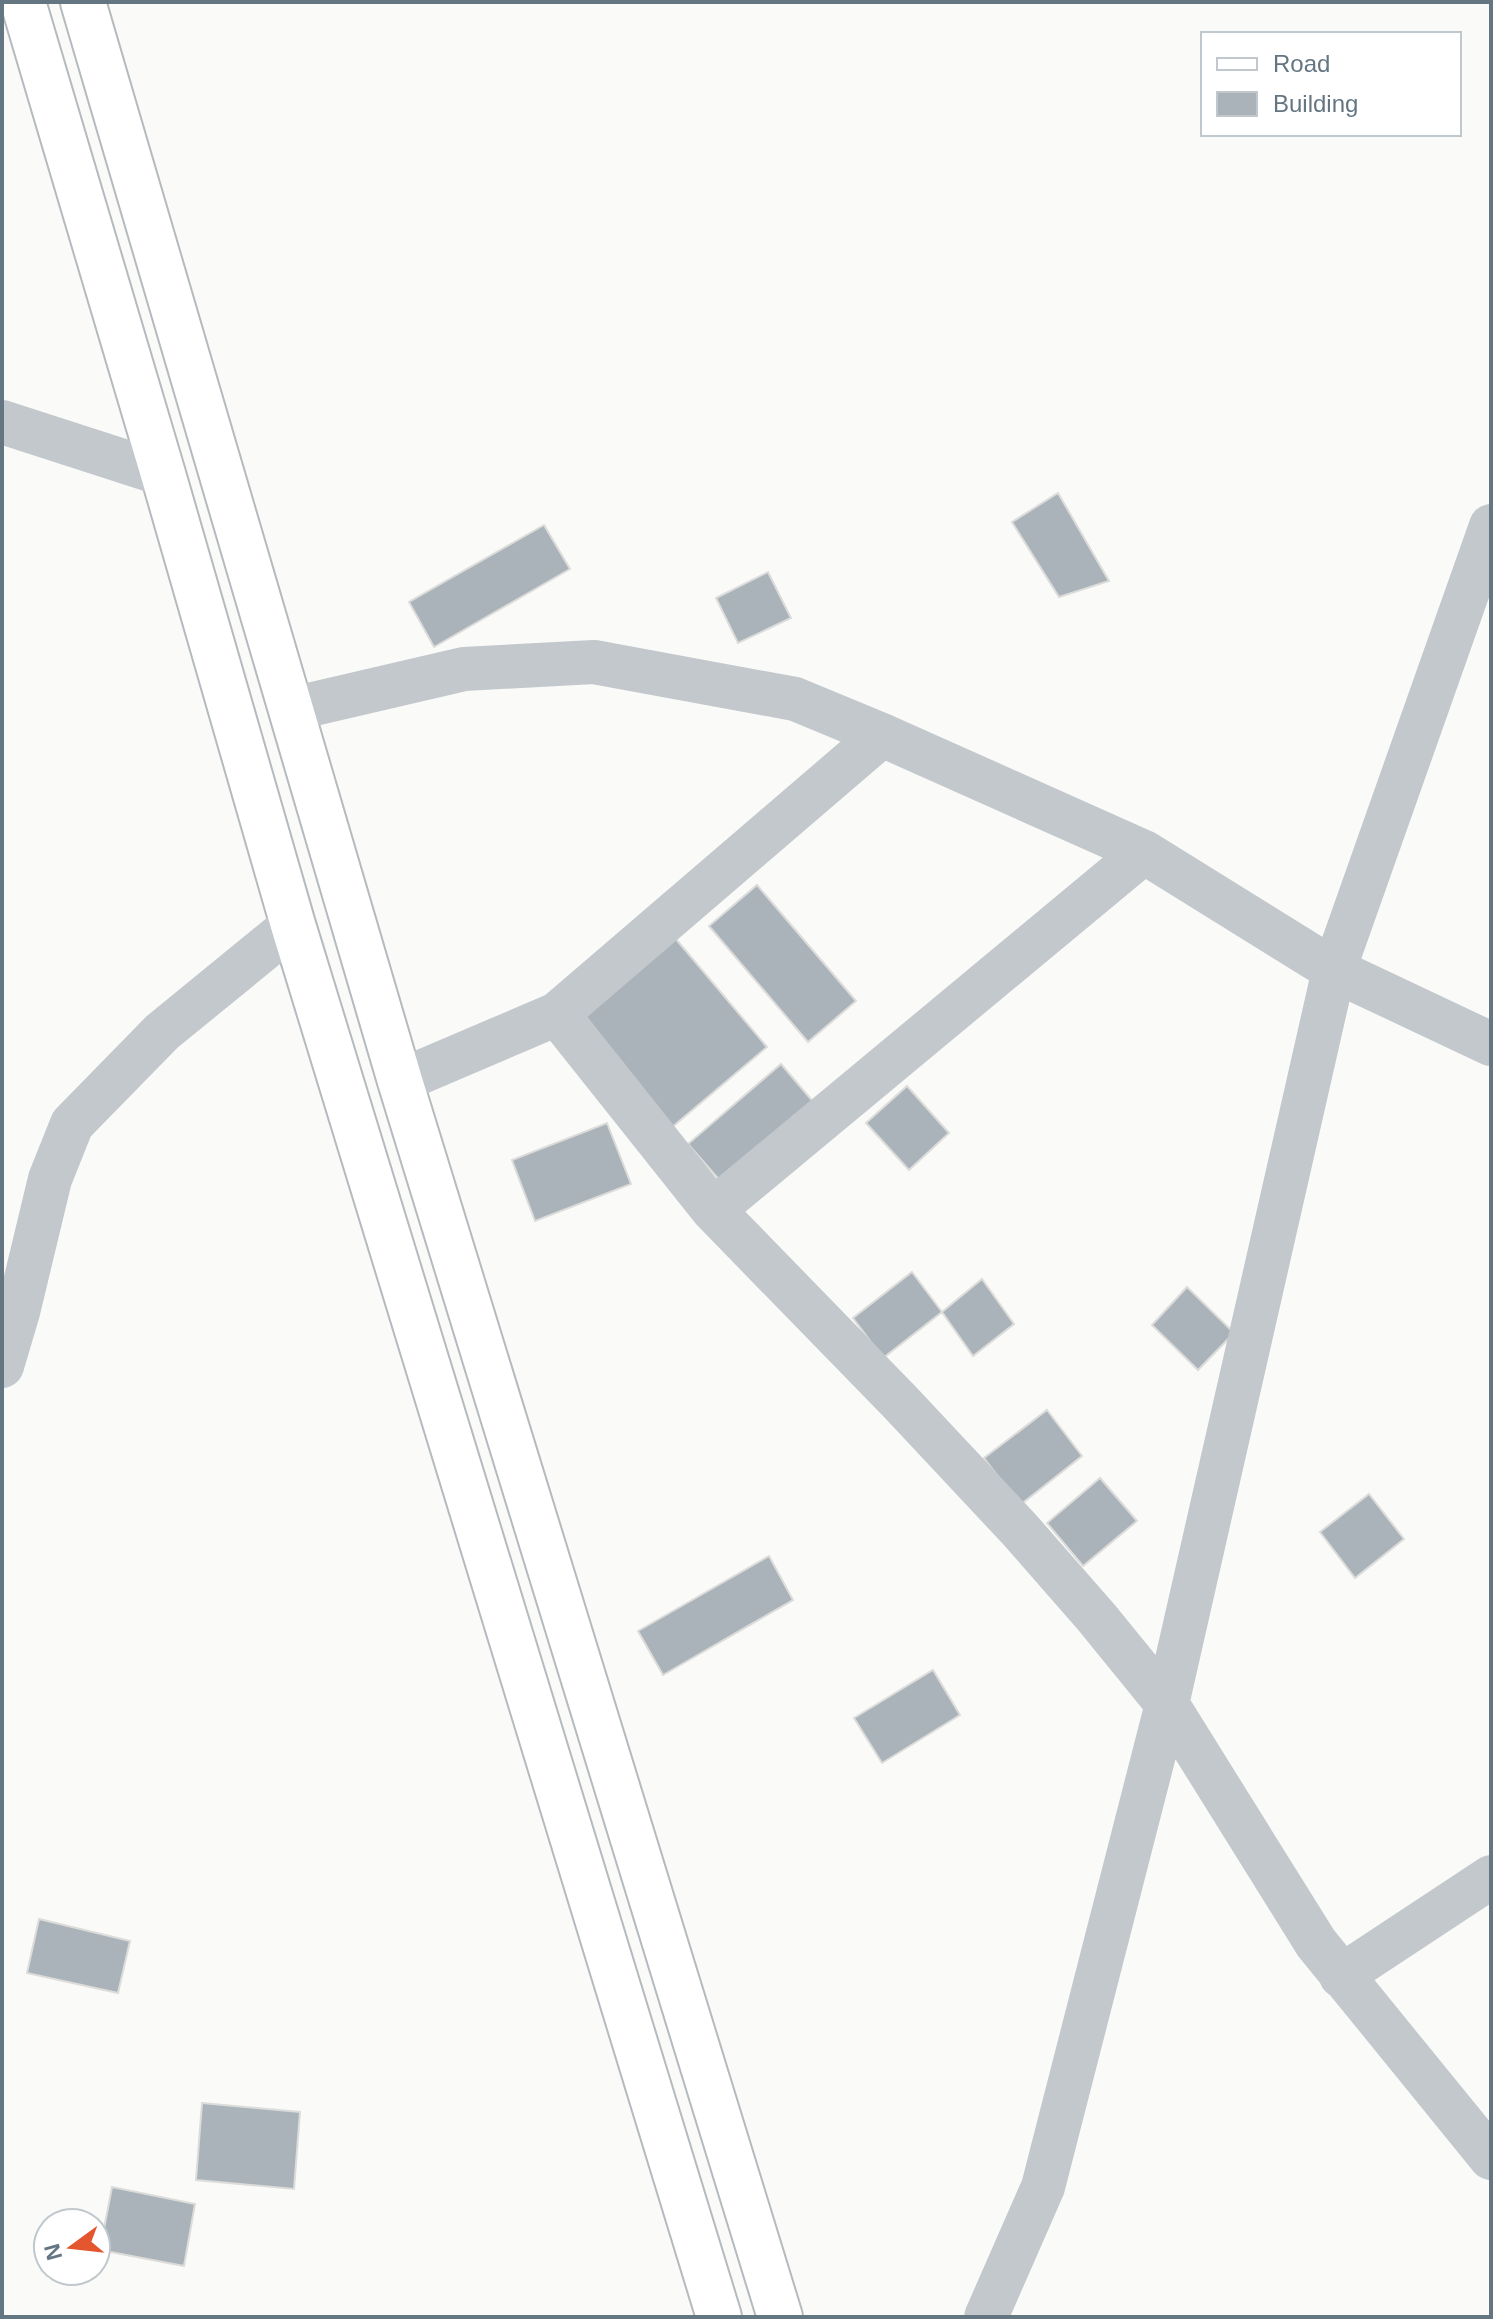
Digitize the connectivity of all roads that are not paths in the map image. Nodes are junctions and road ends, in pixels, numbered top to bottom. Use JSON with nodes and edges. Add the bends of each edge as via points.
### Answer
{"nodes":[{"id":1,"x":23,"y":2,"type":"edge"},
{"id":2,"x":83,"y":2,"type":"edge"},
{"id":3,"x":2,"y":422,"type":"edge"},
{"id":4,"x":163,"y":474,"type":"junction"},
{"id":5,"x":1491,"y":526,"type":"edge"},
{"id":6,"x":292,"y":709,"type":"junction"},
{"id":7,"x":882,"y":735,"type":"junction"},
{"id":8,"x":1144,"y":852,"type":"junction"},
{"id":9,"x":293,"y":925,"type":"junction"},
{"id":10,"x":1334,"y":970,"type":"junction"},
{"id":11,"x":557,"y":1014,"type":"junction"},
{"id":12,"x":1491,"y":1044,"type":"edge"},
{"id":13,"x":400,"y":1081,"type":"junction"},
{"id":14,"x":713,"y":1210,"type":"junction"},
{"id":15,"x":2,"y":1366,"type":"edge"},
{"id":16,"x":1167,"y":1704,"type":"junction"},
{"id":17,"x":1491,"y":1877,"type":"edge"},
{"id":18,"x":1341,"y":1976,"type":"junction"},
{"id":19,"x":1491,"y":2158,"type":"edge"},
{"id":20,"x":719,"y":2317,"type":"edge"},
{"id":21,"x":780,"y":2317,"type":"edge"},
{"id":22,"x":986,"y":2317,"type":"edge"}],
"edges":[{"from":1,"to":4,"type":"main road"},
{"from":2,"to":6,"type":"main road"},
{"from":3,"to":4,"type":"street"},
{"from":4,"to":9,"type":"main road"},
{"from":5,"to":10,"type":"street"},
{"from":6,"to":7,"type":"street","via":[[464,669],[594,662],[795,699]]},
{"from":6,"to":13,"type":"main road"},
{"from":7,"to":8,"type":"street"},
{"from":7,"to":11,"type":"street"},
{"from":8,"to":10,"type":"street"},
{"from":8,"to":14,"type":"street"},
{"from":9,"to":15,"type":"street","via":[[162,1032],[72,1124],[50,1179]]},
{"from":9,"to":20,"type":"main road"},
{"from":10,"to":12,"type":"street"},
{"from":10,"to":16,"type":"street"},
{"from":11,"to":13,"type":"street"},
{"from":11,"to":14,"type":"street"},
{"from":13,"to":21,"type":"main road"},
{"from":14,"to":16,"type":"street","via":[[1020,1530]]},
{"from":16,"to":18,"type":"street"},
{"from":16,"to":22,"type":"street","via":[[1043,2187]]},
{"from":17,"to":18,"type":"street"},
{"from":18,"to":19,"type":"street"}]}
